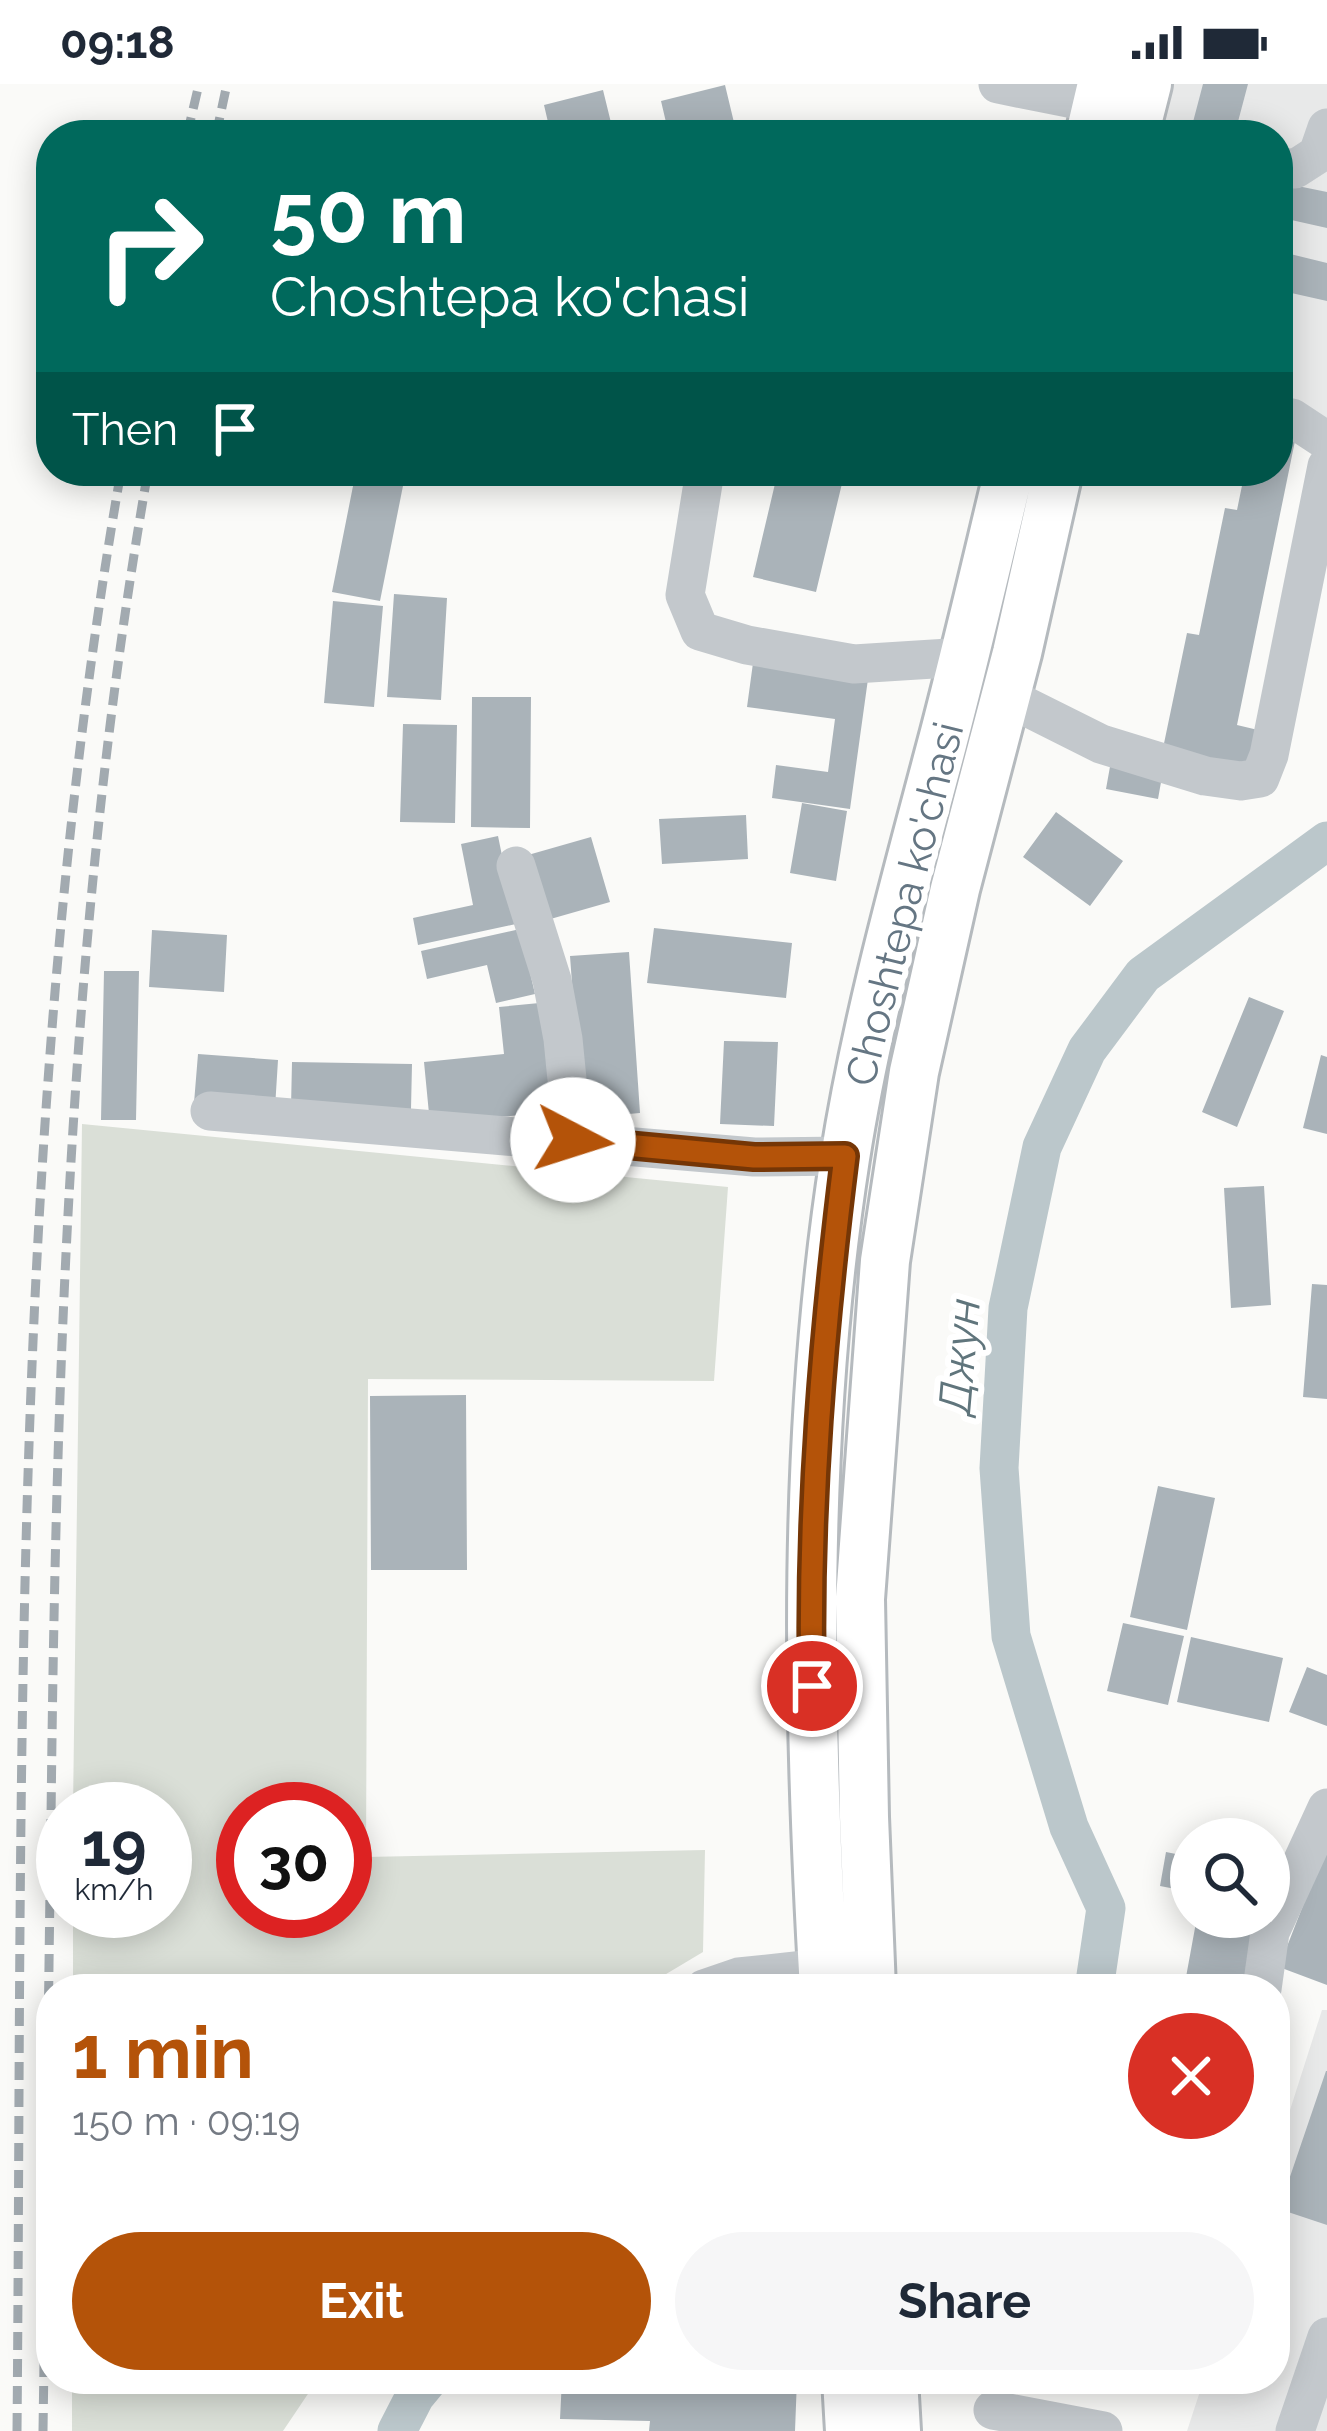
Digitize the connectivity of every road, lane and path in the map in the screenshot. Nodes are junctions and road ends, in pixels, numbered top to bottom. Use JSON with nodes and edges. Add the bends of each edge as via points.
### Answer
{"nodes":[{"id":1,"x":998,"y":84,"type":"edge"},
{"id":2,"x":1123,"y":115,"type":"edge"},
{"id":3,"x":1327,"y":128,"type":"edge"},
{"id":4,"x":1293,"y":169,"type":"edge"},
{"id":5,"x":1293,"y":419,"type":"edge"},
{"id":6,"x":1327,"y":441,"type":"edge"},
{"id":7,"x":1327,"y":466,"type":"edge"},
{"id":8,"x":703,"y":486,"type":"edge"},
{"id":9,"x":1005,"y":486,"type":"edge"},
{"id":10,"x":1054,"y":486,"type":"edge"},
{"id":11,"x":964,"y":657,"type":"junction"},
{"id":12,"x":1005,"y":696,"type":"junction"},
{"id":13,"x":516,"y":866,"type":"dead end"},
{"id":14,"x":210,"y":1111,"type":"dead end"},
{"id":15,"x":573,"y":1140,"type":"junction"},
{"id":16,"x":845,"y":1156,"type":"junction"},
{"id":17,"x":1327,"y":1808,"type":"edge"},
{"id":18,"x":823,"y":1974,"type":"edge"},
{"id":19,"x":870,"y":1974,"type":"edge"},
{"id":20,"x":1264,"y":1974,"type":"edge"},
{"id":21,"x":1327,"y":2337,"type":"edge"},
{"id":22,"x":994,"y":2407,"type":"edge"},
{"id":23,"x":1103,"y":2431,"type":"edge"},
{"id":24,"x":1295,"y":2431,"type":"edge"}],
"edges":[{"from":1,"to":2,"type":"street"},
{"from":3,"to":4,"type":"street","via":[[1318,154]]},
{"from":5,"to":6,"type":"street"},
{"from":7,"to":12,"type":"street","via":[[1260,778],[1204,776],[1101,744]]},
{"from":8,"to":11,"type":"street","via":[[685,595],[700,631],[854,664]]},
{"from":9,"to":11,"type":"main road","name":"Choshtepa ko'chasi"},
{"from":10,"to":12,"type":"main road","name":"Choshtepa ko'chasi"},
{"from":11,"to":16,"type":"main road","name":"Choshtepa ko'chasi","via":[[881,976]]},
{"from":12,"to":19,"type":"main road","name":"Choshtepa ko'chasi","via":[[919,1049],[885,1262],[860,1599]]},
{"from":13,"to":15,"type":"street","via":[[552,980]]},
{"from":14,"to":15,"type":"street"},
{"from":15,"to":16,"type":"street","via":[[754,1157]]},
{"from":16,"to":18,"type":"main road","name":"Choshtepa ko'chasi","via":[[812,1511]]},
{"from":17,"to":20,"type":"street","via":[[1270,1932]]},
{"from":21,"to":24,"type":"street"},
{"from":22,"to":23,"type":"street"}]}
